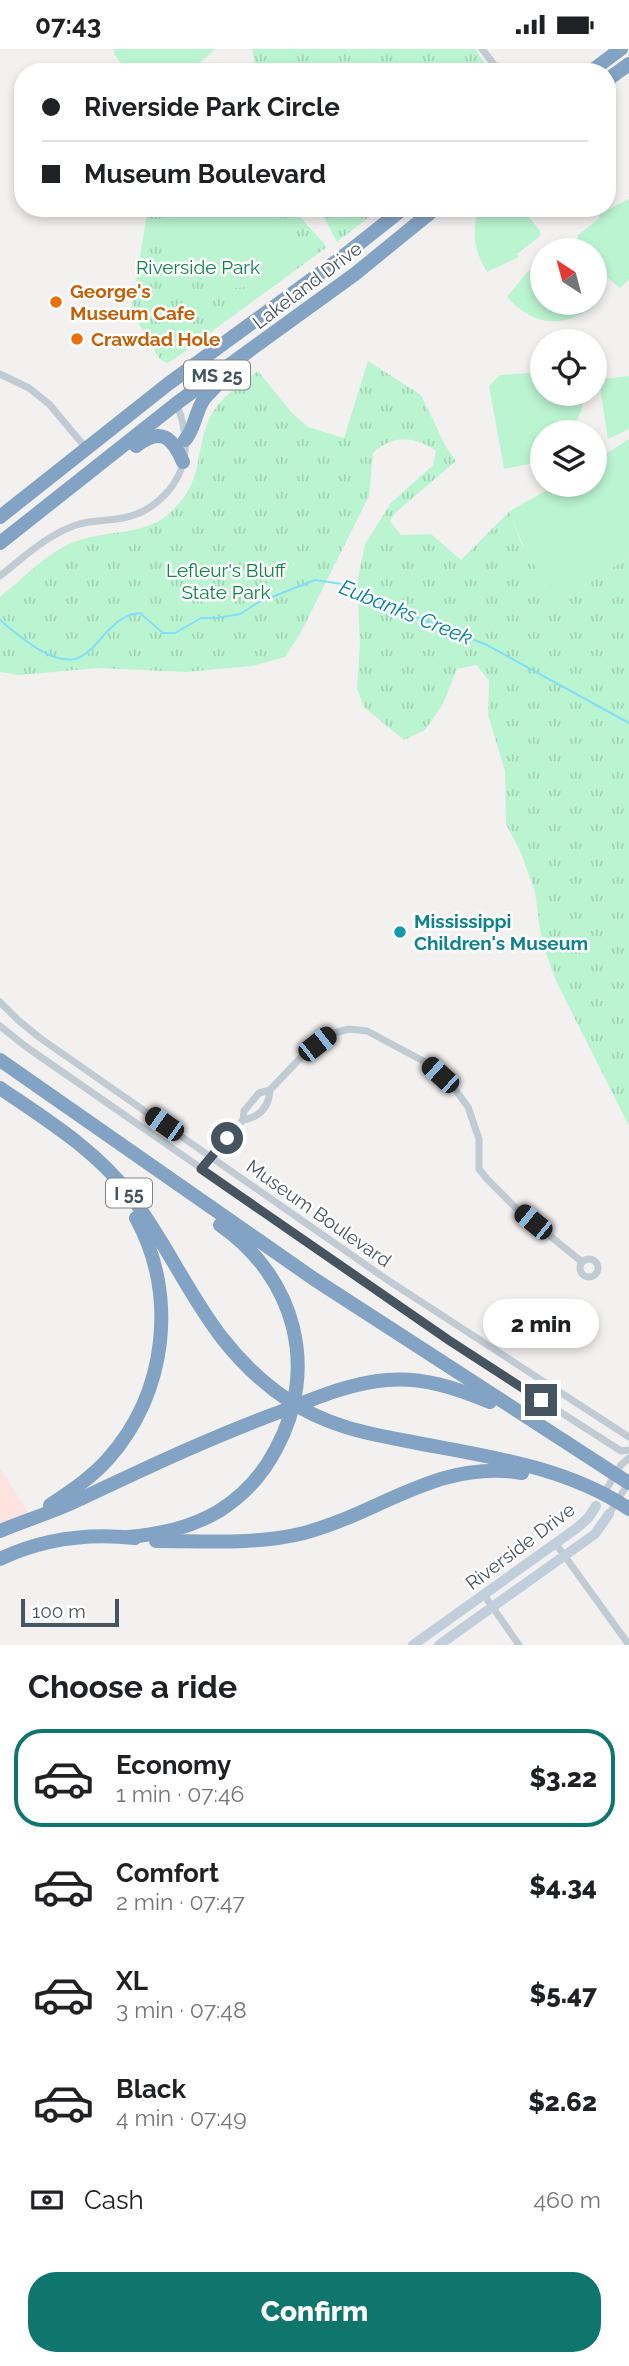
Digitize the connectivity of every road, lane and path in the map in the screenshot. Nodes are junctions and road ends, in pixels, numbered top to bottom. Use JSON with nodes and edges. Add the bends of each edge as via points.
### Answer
{"nodes":[{"id":1,"x":482,"y":49,"type":"edge"},
{"id":2,"x":621,"y":49,"type":"edge"},
{"id":3,"x":493,"y":63,"type":"edge"},
{"id":4,"x":602,"y":63,"type":"edge"},
{"id":5,"x":393,"y":217,"type":"edge"},
{"id":6,"x":425,"y":217,"type":"edge"},
{"id":7,"x":341,"y":258,"type":"junction"},
{"id":8,"x":355,"y":274,"type":"junction"},
{"id":9,"x":222,"y":371,"type":"junction"},
{"id":10,"x":0,"y":374,"type":"edge"},
{"id":11,"x":169,"y":384,"type":"junction"},
{"id":12,"x":177,"y":403,"type":"junction"},
{"id":13,"x":185,"y":440,"type":"junction"},
{"id":14,"x":86,"y":449,"type":"junction"},
{"id":15,"x":183,"y":461,"type":"junction"},
{"id":16,"x":102,"y":463,"type":"junction"},
{"id":17,"x":0,"y":517,"type":"edge"},
{"id":18,"x":0,"y":543,"type":"edge"},
{"id":19,"x":0,"y":576,"type":"edge"},
{"id":20,"x":0,"y":1002,"type":"edge"},
{"id":21,"x":0,"y":1026,"type":"edge"},
{"id":22,"x":53,"y":1047,"type":"junction"},
{"id":23,"x":44,"y":1059,"type":"junction"},
{"id":24,"x":0,"y":1060,"type":"edge"},
{"id":25,"x":0,"y":1071,"type":"edge"},
{"id":26,"x":0,"y":1090,"type":"edge"},
{"id":27,"x":270,"y":1090,"type":"junction"},
{"id":28,"x":243,"y":1120,"type":"junction"},
{"id":29,"x":211,"y":1157,"type":"junction"},
{"id":30,"x":201,"y":1169,"type":"junction"},
{"id":31,"x":582,"y":1262,"type":"dead end"},
{"id":32,"x":527,"y":1417,"type":"junction"},
{"id":33,"x":629,"y":1437,"type":"edge"},
{"id":34,"x":629,"y":1450,"type":"edge"},
{"id":35,"x":629,"y":1458,"type":"edge"},
{"id":36,"x":565,"y":1477,"type":"junction"},
{"id":37,"x":629,"y":1482,"type":"edge"},
{"id":38,"x":596,"y":1506,"type":"joint"},
{"id":39,"x":629,"y":1509,"type":"edge"},
{"id":40,"x":609,"y":1514,"type":"joint"},
{"id":41,"x":31,"y":1517,"type":"junction"},
{"id":42,"x":0,"y":1531,"type":"edge"},
{"id":43,"x":128,"y":1537,"type":"junction"},
{"id":44,"x":556,"y":1544,"type":"junction"},
{"id":45,"x":565,"y":1556,"type":"junction"},
{"id":46,"x":0,"y":1559,"type":"edge"},
{"id":47,"x":484,"y":1595,"type":"junction"},
{"id":48,"x":493,"y":1607,"type":"junction"},
{"id":49,"x":413,"y":1645,"type":"edge"},
{"id":50,"x":439,"y":1645,"type":"edge"},
{"id":51,"x":519,"y":1645,"type":"edge"},
{"id":52,"x":629,"y":1645,"type":"edge"}],
"edges":[{"from":1,"to":3,"type":"street"},
{"from":2,"to":4,"type":"highway"},
{"from":5,"to":7,"type":"highway","name":"Lakeland Drive","number":"MS 25"},
{"from":6,"to":8,"type":"highway","name":"Lakeland Drive","number":"MS 25"},
{"from":7,"to":8,"type":"highway"},
{"from":7,"to":11,"type":"highway","name":"Lakeland Drive","number":"MS 25"},
{"from":8,"to":9,"type":"highway","name":"Lakeland Drive","number":"MS 25"},
{"from":9,"to":12,"type":"highway","name":"Lakeland Drive","number":"MS 25"},
{"from":9,"to":13,"type":"highway"},
{"from":10,"to":14,"type":"street","via":[[49,404]]},
{"from":11,"to":12,"type":"highway"},
{"from":11,"to":14,"type":"highway","name":"Lakeland Drive","number":"MS 25"},
{"from":12,"to":13,"type":"street"},
{"from":12,"to":16,"type":"highway","name":"Lakeland Drive","number":"MS 25"},
{"from":13,"to":15,"type":"street"},
{"from":14,"to":16,"type":"highway"},
{"from":14,"to":17,"type":"highway","name":"Lakeland Drive","number":"MS 25"},
{"from":15,"to":16,"type":"highway","via":[[173,442],[152,436],[116,461]]},
{"from":15,"to":19,"type":"street","via":[[169,491],[149,508],[56,534]]},
{"from":16,"to":18,"type":"highway","name":"Lakeland Drive","number":"MS 25"},
{"from":20,"to":22,"type":"street","name":"Museum Boulevard"},
{"from":21,"to":23,"type":"street","name":"Museum Boulevard"},
{"from":22,"to":23,"type":"street"},
{"from":22,"to":29,"type":"street","name":"Museum Boulevard"},
{"from":23,"to":30,"type":"street","name":"Museum Boulevard"},
{"from":24,"to":32,"type":"highway","number":"I 55","via":[[314,1279]]},
{"from":25,"to":43,"type":"highway","via":[[244,1244],[269,1272],[294,1330],[299,1368],[292,1414],[263,1471],[235,1499],[199,1521],[163,1533]]},
{"from":26,"to":36,"type":"highway","number":"I 55","via":[[67,1134],[117,1179],[218,1334],[251,1370],[289,1401],[334,1424]]},
{"from":26,"to":41,"type":"highway","via":[[21,1113],[83,1158],[116,1190],[144,1233],[161,1298],[159,1353],[132,1426],[90,1477]]},
{"from":27,"to":28,"type":"street","via":[[260,1093],[244,1111]]},
{"from":27,"to":28,"type":"street","via":[[269,1103],[254,1118]]},
{"from":27,"to":31,"type":"street","via":[[305,1053],[330,1034],[349,1029],[368,1031],[429,1064],[468,1107],[480,1139],[479,1169],[517,1209]]},
{"from":28,"to":29,"type":"street"},
{"from":29,"to":30,"type":"street"},
{"from":29,"to":33,"type":"street","name":"Museum Boulevard","via":[[438,1314]]},
{"from":30,"to":34,"type":"street","name":"Museum Boulevard","via":[[450,1341],[621,1451]]},
{"from":32,"to":37,"type":"highway","number":"I 55"},
{"from":32,"to":41,"type":"highway","via":[[438,1382],[389,1380],[345,1387],[227,1431],[70,1504]]},
{"from":35,"to":38,"type":"street","name":"Riverside Drive"},
{"from":36,"to":39,"type":"highway","number":"I 55"},
{"from":36,"to":43,"type":"highway","via":[[483,1470],[460,1473],[307,1532],[277,1539],[156,1541]]},
{"from":37,"to":40,"type":"street","name":"Riverside Drive"},
{"from":38,"to":44,"type":"street","name":"Riverside Drive","via":[[584,1523]]},
{"from":40,"to":45,"type":"street","name":"Riverside Drive","via":[[594,1534]]},
{"from":41,"to":42,"type":"highway"},
{"from":43,"to":46,"type":"highway","via":[[61,1539]]},
{"from":44,"to":45,"type":"street"},
{"from":44,"to":47,"type":"street","name":"Riverside Drive"},
{"from":45,"to":48,"type":"street","name":"Riverside Drive"},
{"from":45,"to":52,"type":"street"},
{"from":47,"to":48,"type":"street"},
{"from":47,"to":49,"type":"street","name":"Riverside Drive"},
{"from":48,"to":50,"type":"street","name":"Riverside Drive"},
{"from":48,"to":51,"type":"street"}]}
